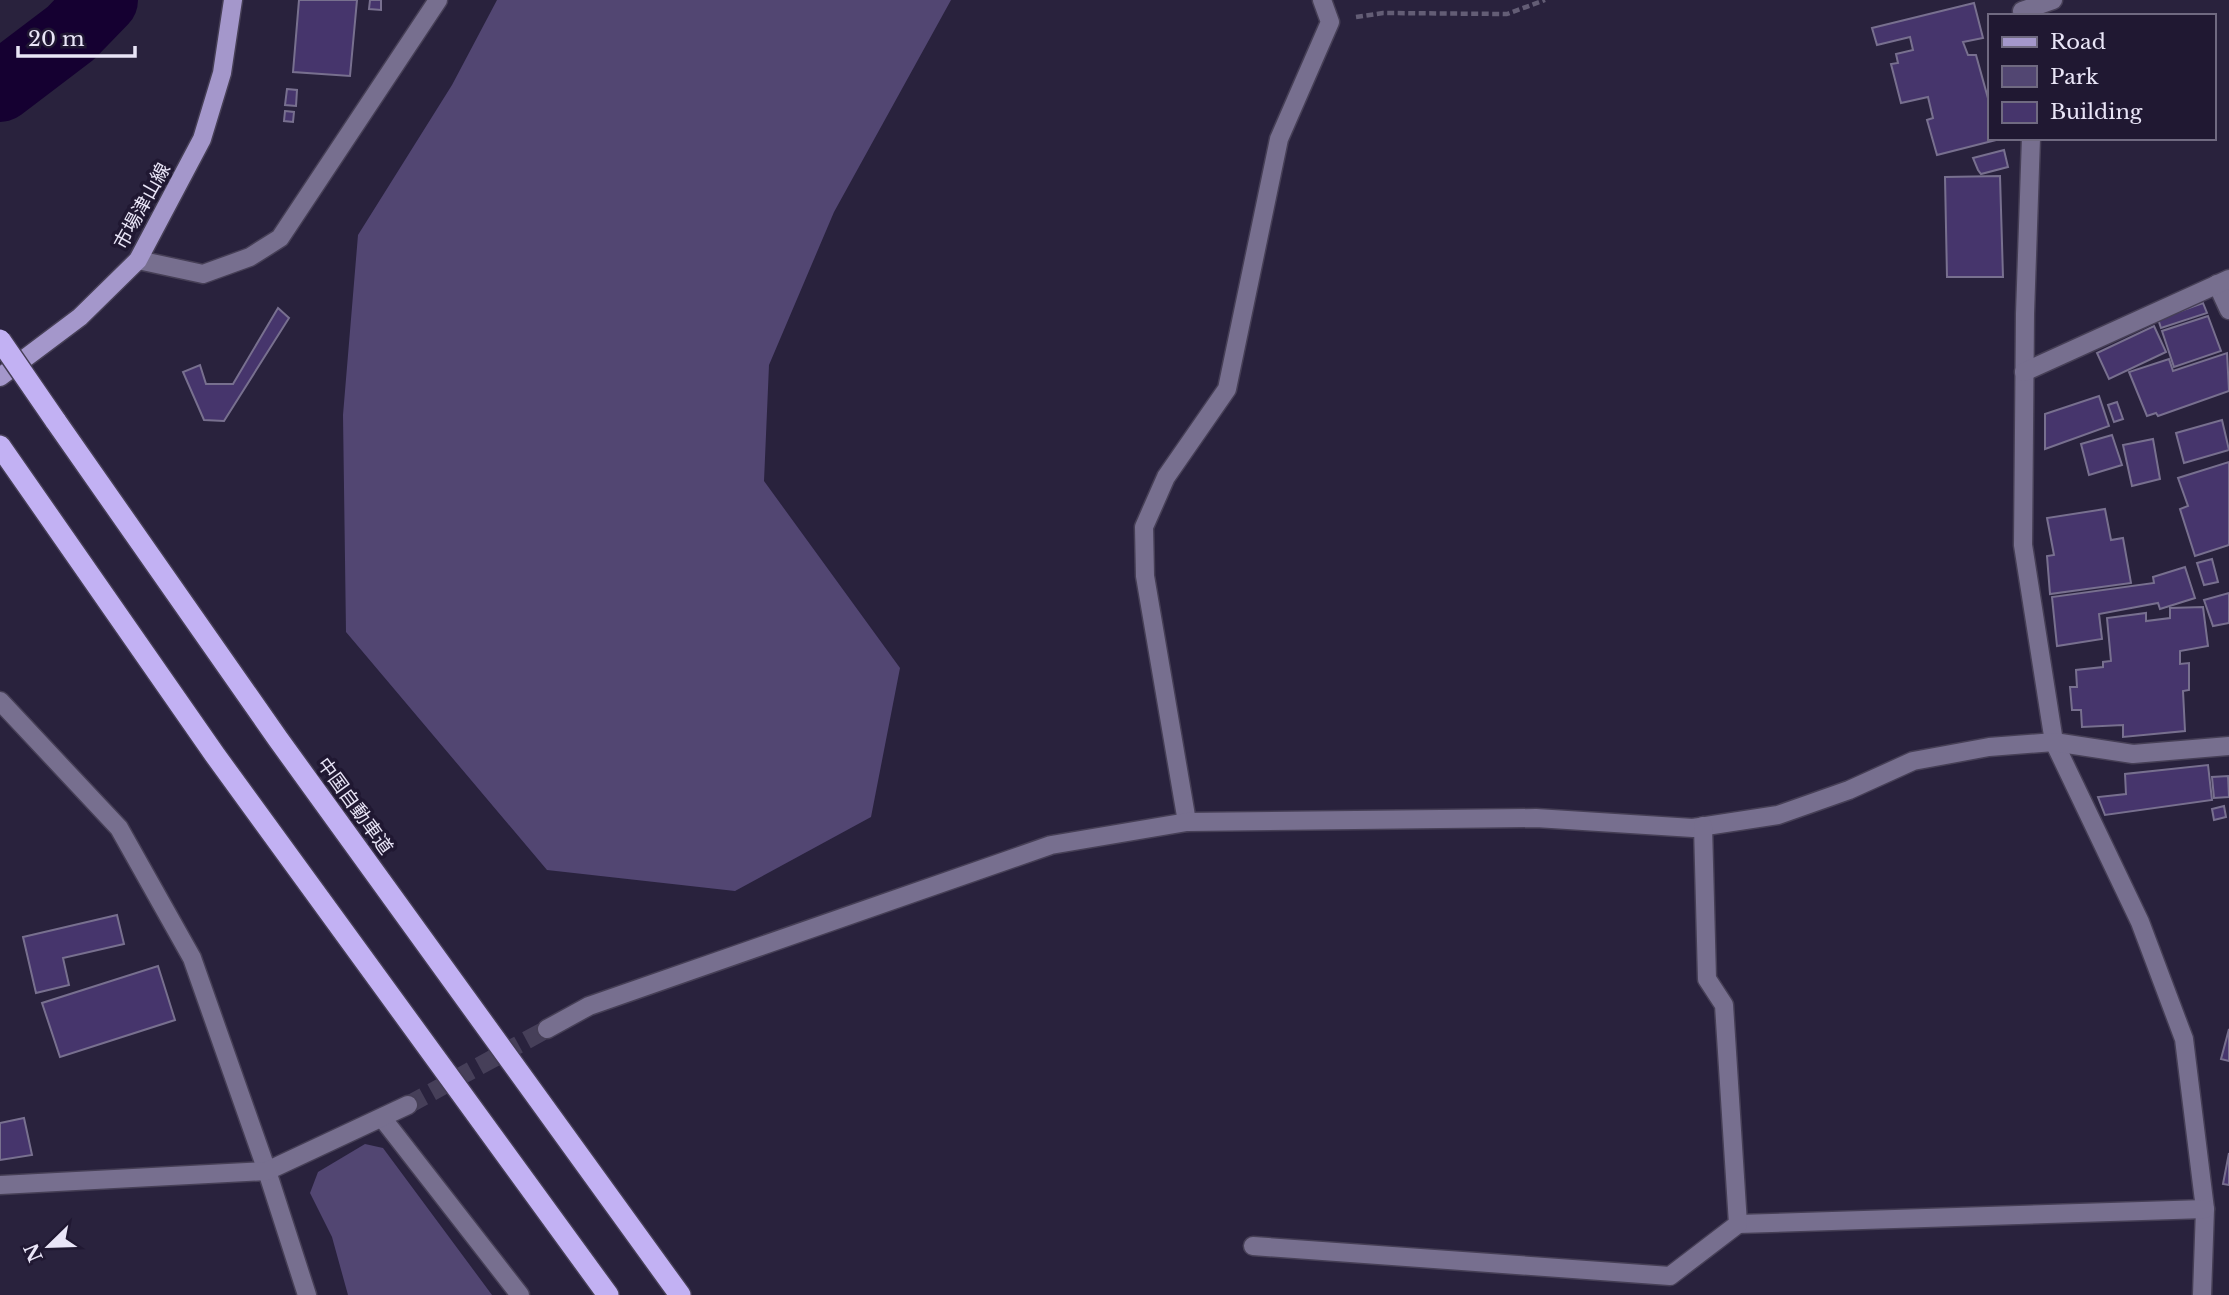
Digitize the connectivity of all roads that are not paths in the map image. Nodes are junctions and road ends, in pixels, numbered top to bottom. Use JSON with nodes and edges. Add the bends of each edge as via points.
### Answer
{"nodes":[{"id":1,"x":233,"y":0,"type":"edge"},
{"id":2,"x":438,"y":0,"type":"edge"},
{"id":3,"x":1321,"y":0,"type":"edge"},
{"id":4,"x":2053,"y":0,"type":"edge"},
{"id":5,"x":2022,"y":9,"type":"edge"},
{"id":6,"x":2031,"y":140,"type":"edge"},
{"id":7,"x":138,"y":260,"type":"junction"},
{"id":8,"x":2223,"y":281,"type":"edge"},
{"id":9,"x":2229,"y":310,"type":"edge"},
{"id":10,"x":0,"y":340,"type":"edge"},
{"id":11,"x":2024,"y":372,"type":"junction"},
{"id":12,"x":0,"y":377,"type":"edge"},
{"id":13,"x":2,"y":449,"type":"edge"},
{"id":14,"x":0,"y":701,"type":"edge"},
{"id":15,"x":2054,"y":742,"type":"junction"},
{"id":16,"x":2229,"y":746,"type":"edge"},
{"id":17,"x":1187,"y":822,"type":"junction"},
{"id":18,"x":1703,"y":826,"type":"junction"},
{"id":19,"x":547,"y":1029,"type":"tunnel mouth"},
{"id":20,"x":408,"y":1105,"type":"tunnel mouth"},
{"id":21,"x":383,"y":1119,"type":"junction"},
{"id":22,"x":267,"y":1171,"type":"junction"},
{"id":23,"x":0,"y":1185,"type":"edge"},
{"id":24,"x":2204,"y":1209,"type":"junction"},
{"id":25,"x":1738,"y":1224,"type":"junction"},
{"id":26,"x":1253,"y":1247,"type":"dead end"},
{"id":27,"x":307,"y":1295,"type":"edge"},
{"id":28,"x":520,"y":1295,"type":"edge"},
{"id":29,"x":608,"y":1295,"type":"edge"},
{"id":30,"x":680,"y":1295,"type":"edge"},
{"id":31,"x":2202,"y":1295,"type":"edge"}],
"edges":[{"from":1,"to":7,"type":"main road","name":"市場津山線","via":[[222,73],[202,139]]},
{"from":2,"to":7,"type":"street","via":[[280,238],[250,257],[203,274]]},
{"from":3,"to":17,"type":"street","via":[[1330,22],[1279,139],[1227,389],[1166,478],[1144,527],[1145,576]]},
{"from":4,"to":5,"type":"street"},
{"from":6,"to":11,"type":"street"},
{"from":7,"to":12,"type":"main road","name":"市場津山線","via":[[80,317]]},
{"from":8,"to":9,"type":"street"},
{"from":8,"to":11,"type":"street"},
{"from":10,"to":30,"type":"highway","name":"中国自動車道","bridge":true,"via":[[278,738]]},
{"from":11,"to":15,"type":"street","via":[[2023,545]]},
{"from":13,"to":29,"type":"highway","via":[[215,755]]},
{"from":14,"to":22,"type":"street","via":[[119,828],[192,958]]},
{"from":15,"to":16,"type":"street","via":[[2133,754]]},
{"from":15,"to":18,"type":"street","via":[[1989,747],[1913,761],[1849,790],[1778,814]]},
{"from":15,"to":24,"type":"street","via":[[2140,922],[2184,1039]]},
{"from":17,"to":18,"type":"street","via":[[1536,818]]},
{"from":17,"to":19,"type":"street","via":[[1051,845],[589,1006]]},
{"from":18,"to":25,"type":"street","via":[[1707,979],[1724,1005]]},
{"from":20,"to":21,"type":"street"},
{"from":21,"to":22,"type":"street"},
{"from":21,"to":28,"type":"street"},
{"from":22,"to":23,"type":"street"},
{"from":22,"to":27,"type":"street"},
{"from":24,"to":25,"type":"street"},
{"from":24,"to":31,"type":"street"},
{"from":25,"to":26,"type":"street","via":[[1670,1276]]}]}
